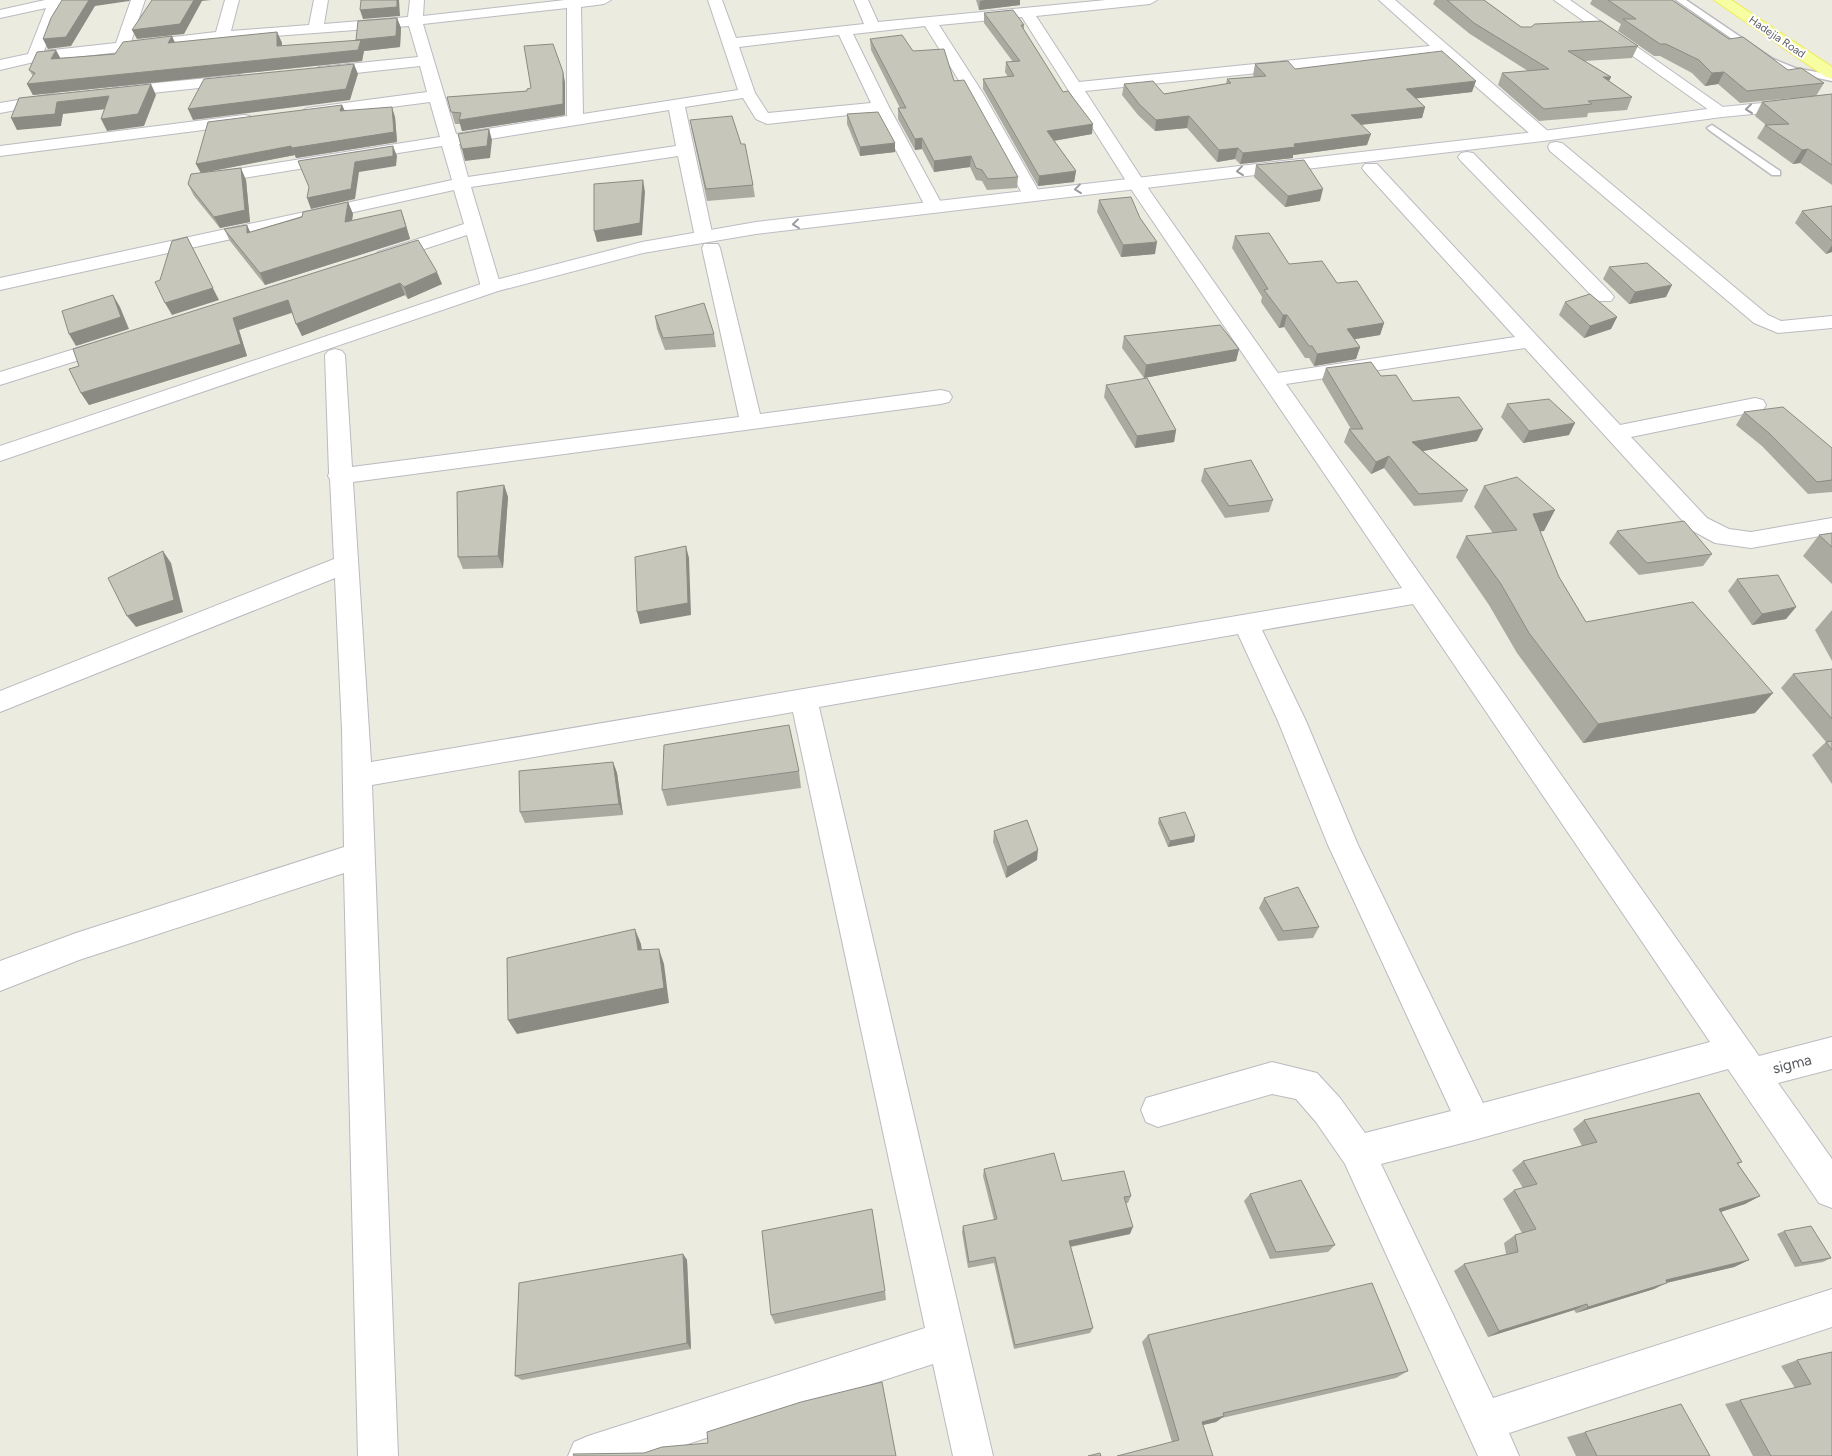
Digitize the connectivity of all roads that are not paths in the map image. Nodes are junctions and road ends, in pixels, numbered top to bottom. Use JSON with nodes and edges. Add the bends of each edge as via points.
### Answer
{"nodes":[{"id":1,"x":138,"y":0,"type":"edge"},
{"id":2,"x":232,"y":0,"type":"edge"},
{"id":3,"x":321,"y":0,"type":"edge"},
{"id":4,"x":417,"y":0,"type":"edge"},
{"id":5,"x":604,"y":0,"type":"edge"},
{"id":6,"x":715,"y":0,"type":"edge"},
{"id":7,"x":861,"y":0,"type":"edge"},
{"id":8,"x":1150,"y":0,"type":"edge"},
{"id":9,"x":1412,"y":0,"type":"edge"},
{"id":10,"x":1561,"y":0,"type":"edge"},
{"id":11,"x":1680,"y":0,"type":"edge"},
{"id":12,"x":1721,"y":0,"type":"edge"},
{"id":13,"x":57,"y":1,"type":"edge"},
{"id":14,"x":1133,"y":1,"type":"edge"},
{"id":15,"x":1387,"y":1,"type":"edge"},
{"id":16,"x":575,"y":2,"type":"edge"},
{"id":17,"x":1026,"y":12,"type":"junction"},
{"id":18,"x":0,"y":14,"type":"edge"},
{"id":19,"x":935,"y":16,"type":"junction"},
{"id":20,"x":415,"y":21,"type":"junction"},
{"id":21,"x":316,"y":27,"type":"junction"},
{"id":22,"x":873,"y":27,"type":"junction"},
{"id":23,"x":844,"y":31,"type":"junction"},
{"id":24,"x":222,"y":36,"type":"junction"},
{"id":25,"x":731,"y":43,"type":"junction"},
{"id":26,"x":122,"y":47,"type":"junction"},
{"id":27,"x":1443,"y":49,"type":"junction"},
{"id":28,"x":34,"y":57,"type":"junction"},
{"id":29,"x":426,"y":61,"type":"junction"},
{"id":30,"x":0,"y":65,"type":"edge"},
{"id":31,"x":307,"y":73,"type":"edge"},
{"id":32,"x":1832,"y":76,"type":"edge"},
{"id":33,"x":258,"y":78,"type":"edge"},
{"id":34,"x":1074,"y":87,"type":"junction"},
{"id":35,"x":747,"y":93,"type":"junction"},
{"id":36,"x":99,"y":94,"type":"edge"},
{"id":37,"x":437,"y":96,"type":"junction"},
{"id":38,"x":69,"y":97,"type":"edge"},
{"id":39,"x":1832,"y":101,"type":"edge"},
{"id":40,"x":676,"y":104,"type":"junction"},
{"id":41,"x":881,"y":107,"type":"junction"},
{"id":42,"x":0,"y":108,"type":"edge"},
{"id":43,"x":1722,"y":112,"type":"junction"},
{"id":44,"x":291,"y":114,"type":"edge"},
{"id":45,"x":1832,"y":116,"type":"edge"},
{"id":46,"x":262,"y":118,"type":"edge"},
{"id":47,"x":575,"y":120,"type":"junction"},
{"id":48,"x":1712,"y":128,"type":"junction"},
{"id":49,"x":449,"y":140,"type":"junction"},
{"id":50,"x":1550,"y":141,"type":"junction"},
{"id":51,"x":0,"y":150,"type":"edge"},
{"id":52,"x":686,"y":150,"type":"junction"},
{"id":53,"x":1466,"y":157,"type":"junction"},
{"id":54,"x":1371,"y":168,"type":"junction"},
{"id":55,"x":1776,"y":173,"type":"dead end"},
{"id":56,"x":202,"y":180,"type":"edge"},
{"id":57,"x":462,"y":183,"type":"junction"},
{"id":58,"x":1140,"y":189,"type":"junction"},
{"id":59,"x":1032,"y":195,"type":"junction"},
{"id":60,"x":935,"y":208,"type":"junction"},
{"id":61,"x":474,"y":227,"type":"junction"},
{"id":62,"x":708,"y":242,"type":"junction"},
{"id":63,"x":370,"y":261,"type":"edge"},
{"id":64,"x":0,"y":284,"type":"edge"},
{"id":65,"x":491,"y":287,"type":"junction"},
{"id":66,"x":1604,"y":297,"type":"dead end"},
{"id":67,"x":1832,"y":322,"type":"edge"},
{"id":68,"x":123,"y":340,"type":"edge"},
{"id":69,"x":1531,"y":341,"type":"junction"},
{"id":70,"x":335,"y":355,"type":"junction"},
{"id":71,"x":0,"y":379,"type":"edge"},
{"id":72,"x":1271,"y":380,"type":"junction"},
{"id":73,"x":941,"y":397,"type":"dead end"},
{"id":74,"x":1755,"y":405,"type":"dead end"},
{"id":75,"x":751,"y":423,"type":"junction"},
{"id":76,"x":1615,"y":433,"type":"junction"},
{"id":77,"x":0,"y":454,"type":"edge"},
{"id":78,"x":0,"y":469,"type":"edge"},
{"id":79,"x":339,"y":476,"type":"junction"},
{"id":80,"x":1832,"y":526,"type":"edge"},
{"id":81,"x":347,"y":563,"type":"junction"},
{"id":82,"x":1419,"y":594,"type":"junction"},
{"id":83,"x":1246,"y":623,"type":"junction"},
{"id":84,"x":804,"y":699,"type":"junction"},
{"id":85,"x":0,"y":702,"type":"edge"},
{"id":86,"x":358,"y":776,"type":"junction"},
{"id":87,"x":359,"y":854,"type":"junction"},
{"id":88,"x":0,"y":976,"type":"edge"},
{"id":89,"x":1832,"y":1053,"type":"edge"},
{"id":90,"x":1743,"y":1062,"type":"junction"},
{"id":91,"x":1158,"y":1110,"type":"dead end"},
{"id":92,"x":1474,"y":1123,"type":"junction"},
{"id":93,"x":1358,"y":1152,"type":"junction"},
{"id":94,"x":1832,"y":1190,"type":"edge"},
{"id":95,"x":1832,"y":1308,"type":"edge"},
{"id":96,"x":946,"y":1341,"type":"junction"},
{"id":97,"x":1483,"y":1421,"type":"junction"},
{"id":98,"x":378,"y":1456,"type":"edge"},
{"id":99,"x":588,"y":1456,"type":"edge"},
{"id":100,"x":973,"y":1456,"type":"edge"},
{"id":101,"x":1499,"y":1456,"type":"edge"}],
"edges":[{"from":1,"to":26,"type":"street"},
{"from":2,"to":24,"type":"street"},
{"from":3,"to":21,"type":"street"},
{"from":4,"to":20,"type":"street"},
{"from":5,"to":16,"type":"street"},
{"from":6,"to":25,"type":"street"},
{"from":7,"to":22,"type":"street"},
{"from":8,"to":14,"type":"street"},
{"from":9,"to":15,"type":"street"},
{"from":10,"to":43,"type":"street"},
{"from":11,"to":32,"type":"lane","via":[[1770,61],[1793,70]]},
{"from":12,"to":32,"type":"main road","name":"Hadejia Road"},
{"from":13,"to":18,"type":"street"},
{"from":13,"to":28,"type":"street"},
{"from":14,"to":17,"type":"street"},
{"from":15,"to":27,"type":"street"},
{"from":16,"to":20,"type":"street"},
{"from":16,"to":47,"type":"street"},
{"from":17,"to":19,"type":"street"},
{"from":17,"to":34,"type":"street"},
{"from":19,"to":22,"type":"street"},
{"from":19,"to":59,"type":"street"},
{"from":20,"to":21,"type":"street"},
{"from":20,"to":29,"type":"street"},
{"from":21,"to":24,"type":"street"},
{"from":22,"to":23,"type":"street"},
{"from":23,"to":25,"type":"street"},
{"from":23,"to":41,"type":"street"},
{"from":24,"to":26,"type":"street"},
{"from":25,"to":35,"type":"street"},
{"from":26,"to":28,"type":"street"},
{"from":27,"to":34,"type":"street"},
{"from":27,"to":50,"type":"street"},
{"from":28,"to":30,"type":"street"},
{"from":29,"to":31,"type":"street"},
{"from":29,"to":37,"type":"street"},
{"from":33,"to":36,"type":"street"},
{"from":34,"to":58,"type":"street"},
{"from":35,"to":40,"type":"street"},
{"from":35,"to":41,"type":"street","via":[[767,119]]},
{"from":37,"to":44,"type":"street"},
{"from":37,"to":49,"type":"street"},
{"from":38,"to":42,"type":"street"},
{"from":39,"to":43,"type":"street","one_way":true},
{"from":40,"to":47,"type":"street"},
{"from":40,"to":52,"type":"street"},
{"from":41,"to":60,"type":"street"},
{"from":43,"to":50,"type":"street"},
{"from":45,"to":48,"type":"street"},
{"from":46,"to":51,"type":"street"},
{"from":47,"to":49,"type":"street"},
{"from":48,"to":50,"type":"street"},
{"from":48,"to":55,"type":"lane"},
{"from":49,"to":56,"type":"street"},
{"from":49,"to":57,"type":"street"},
{"from":50,"to":53,"type":"street"},
{"from":50,"to":58,"type":"street","one_way":true},
{"from":50,"to":67,"type":"street","via":[[1761,319],[1778,327]]},
{"from":52,"to":57,"type":"street"},
{"from":52,"to":62,"type":"street"},
{"from":53,"to":54,"type":"street"},
{"from":53,"to":66,"type":"street"},
{"from":54,"to":58,"type":"street"},
{"from":54,"to":69,"type":"street"},
{"from":57,"to":61,"type":"street"},
{"from":57,"to":64,"type":"street"},
{"from":58,"to":59,"type":"street","one_way":true},
{"from":58,"to":62,"type":"street"},
{"from":58,"to":72,"type":"street"},
{"from":59,"to":60,"type":"street"},
{"from":60,"to":62,"type":"street","one_way":true},
{"from":61,"to":63,"type":"street"},
{"from":61,"to":65,"type":"street"},
{"from":62,"to":65,"type":"street","via":[[587,261]]},
{"from":62,"to":70,"type":"street"},
{"from":62,"to":75,"type":"street"},
{"from":65,"to":77,"type":"street"},
{"from":68,"to":71,"type":"street"},
{"from":69,"to":72,"type":"street"},
{"from":69,"to":76,"type":"street"},
{"from":70,"to":78,"type":"street"},
{"from":70,"to":79,"type":"street"},
{"from":72,"to":82,"type":"street"},
{"from":73,"to":75,"type":"street"},
{"from":74,"to":76,"type":"street"},
{"from":75,"to":79,"type":"street"},
{"from":76,"to":80,"type":"street","via":[[1699,524],[1724,537],[1750,540]]},
{"from":79,"to":81,"type":"street"},
{"from":81,"to":85,"type":"street"},
{"from":81,"to":86,"type":"street"},
{"from":82,"to":83,"type":"street"},
{"from":82,"to":90,"type":"street"},
{"from":83,"to":84,"type":"street"},
{"from":83,"to":92,"type":"street","via":[[1292,721],[1343,845]]},
{"from":84,"to":86,"type":"street"},
{"from":84,"to":96,"type":"street"},
{"from":86,"to":87,"type":"street"},
{"from":87,"to":88,"type":"street","via":[[76,947]]},
{"from":87,"to":98,"type":"street"},
{"from":89,"to":90,"type":"street","name":"sigma"},
{"from":90,"to":92,"type":"street","name":"sigma"},
{"from":90,"to":94,"type":"street"},
{"from":91,"to":93,"type":"street","via":[[1272,1078],[1305,1085],[1328,1110]]},
{"from":92,"to":93,"type":"street","name":"sigma"},
{"from":93,"to":97,"type":"street"},
{"from":95,"to":97,"type":"street"},
{"from":96,"to":99,"type":"street"},
{"from":96,"to":100,"type":"street"},
{"from":97,"to":101,"type":"street"}]}
